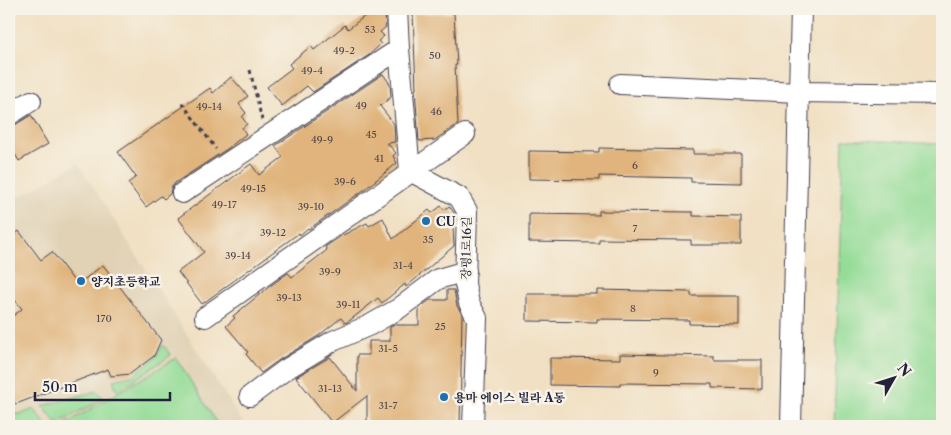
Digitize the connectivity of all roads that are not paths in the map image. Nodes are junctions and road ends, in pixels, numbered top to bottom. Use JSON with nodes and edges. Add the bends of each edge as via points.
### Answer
{"nodes":[{"id":1,"x":398,"y":9,"type":"edge"},
{"id":2,"x":801,"y":9,"type":"edge"},
{"id":3,"x":399,"y":49,"type":"junction"},
{"id":4,"x":620,"y":84,"type":"dead end"},
{"id":5,"x":799,"y":92,"type":"junction"},
{"id":6,"x":942,"y":94,"type":"edge"},
{"id":7,"x":31,"y":101,"type":"dead end"},
{"id":8,"x":9,"y":115,"type":"edge"},
{"id":9,"x":465,"y":134,"type":"dead end"},
{"id":10,"x":410,"y":171,"type":"junction"},
{"id":11,"x":182,"y":193,"type":"dead end"},
{"id":12,"x":466,"y":271,"type":"junction"},
{"id":13,"x":205,"y":317,"type":"dead end"},
{"id":14,"x":250,"y":396,"type":"dead end"},
{"id":15,"x":473,"y":426,"type":"edge"},
{"id":16,"x":791,"y":426,"type":"edge"}],
"edges":[{"from":1,"to":3,"type":"street"},
{"from":2,"to":5,"type":"street"},
{"from":3,"to":10,"type":"street"},
{"from":3,"to":11,"type":"street"},
{"from":4,"to":5,"type":"street"},
{"from":5,"to":6,"type":"street"},
{"from":5,"to":16,"type":"street"},
{"from":7,"to":8,"type":"street"},
{"from":9,"to":10,"type":"street"},
{"from":10,"to":12,"type":"street","name":"장평1로16길","via":[[459,197],[467,211]]},
{"from":10,"to":13,"type":"street"},
{"from":12,"to":14,"type":"street","via":[[438,278],[398,309],[333,341]]},
{"from":12,"to":15,"type":"street","name":"장평1로16길","via":[[468,304],[477,318]]}]}
